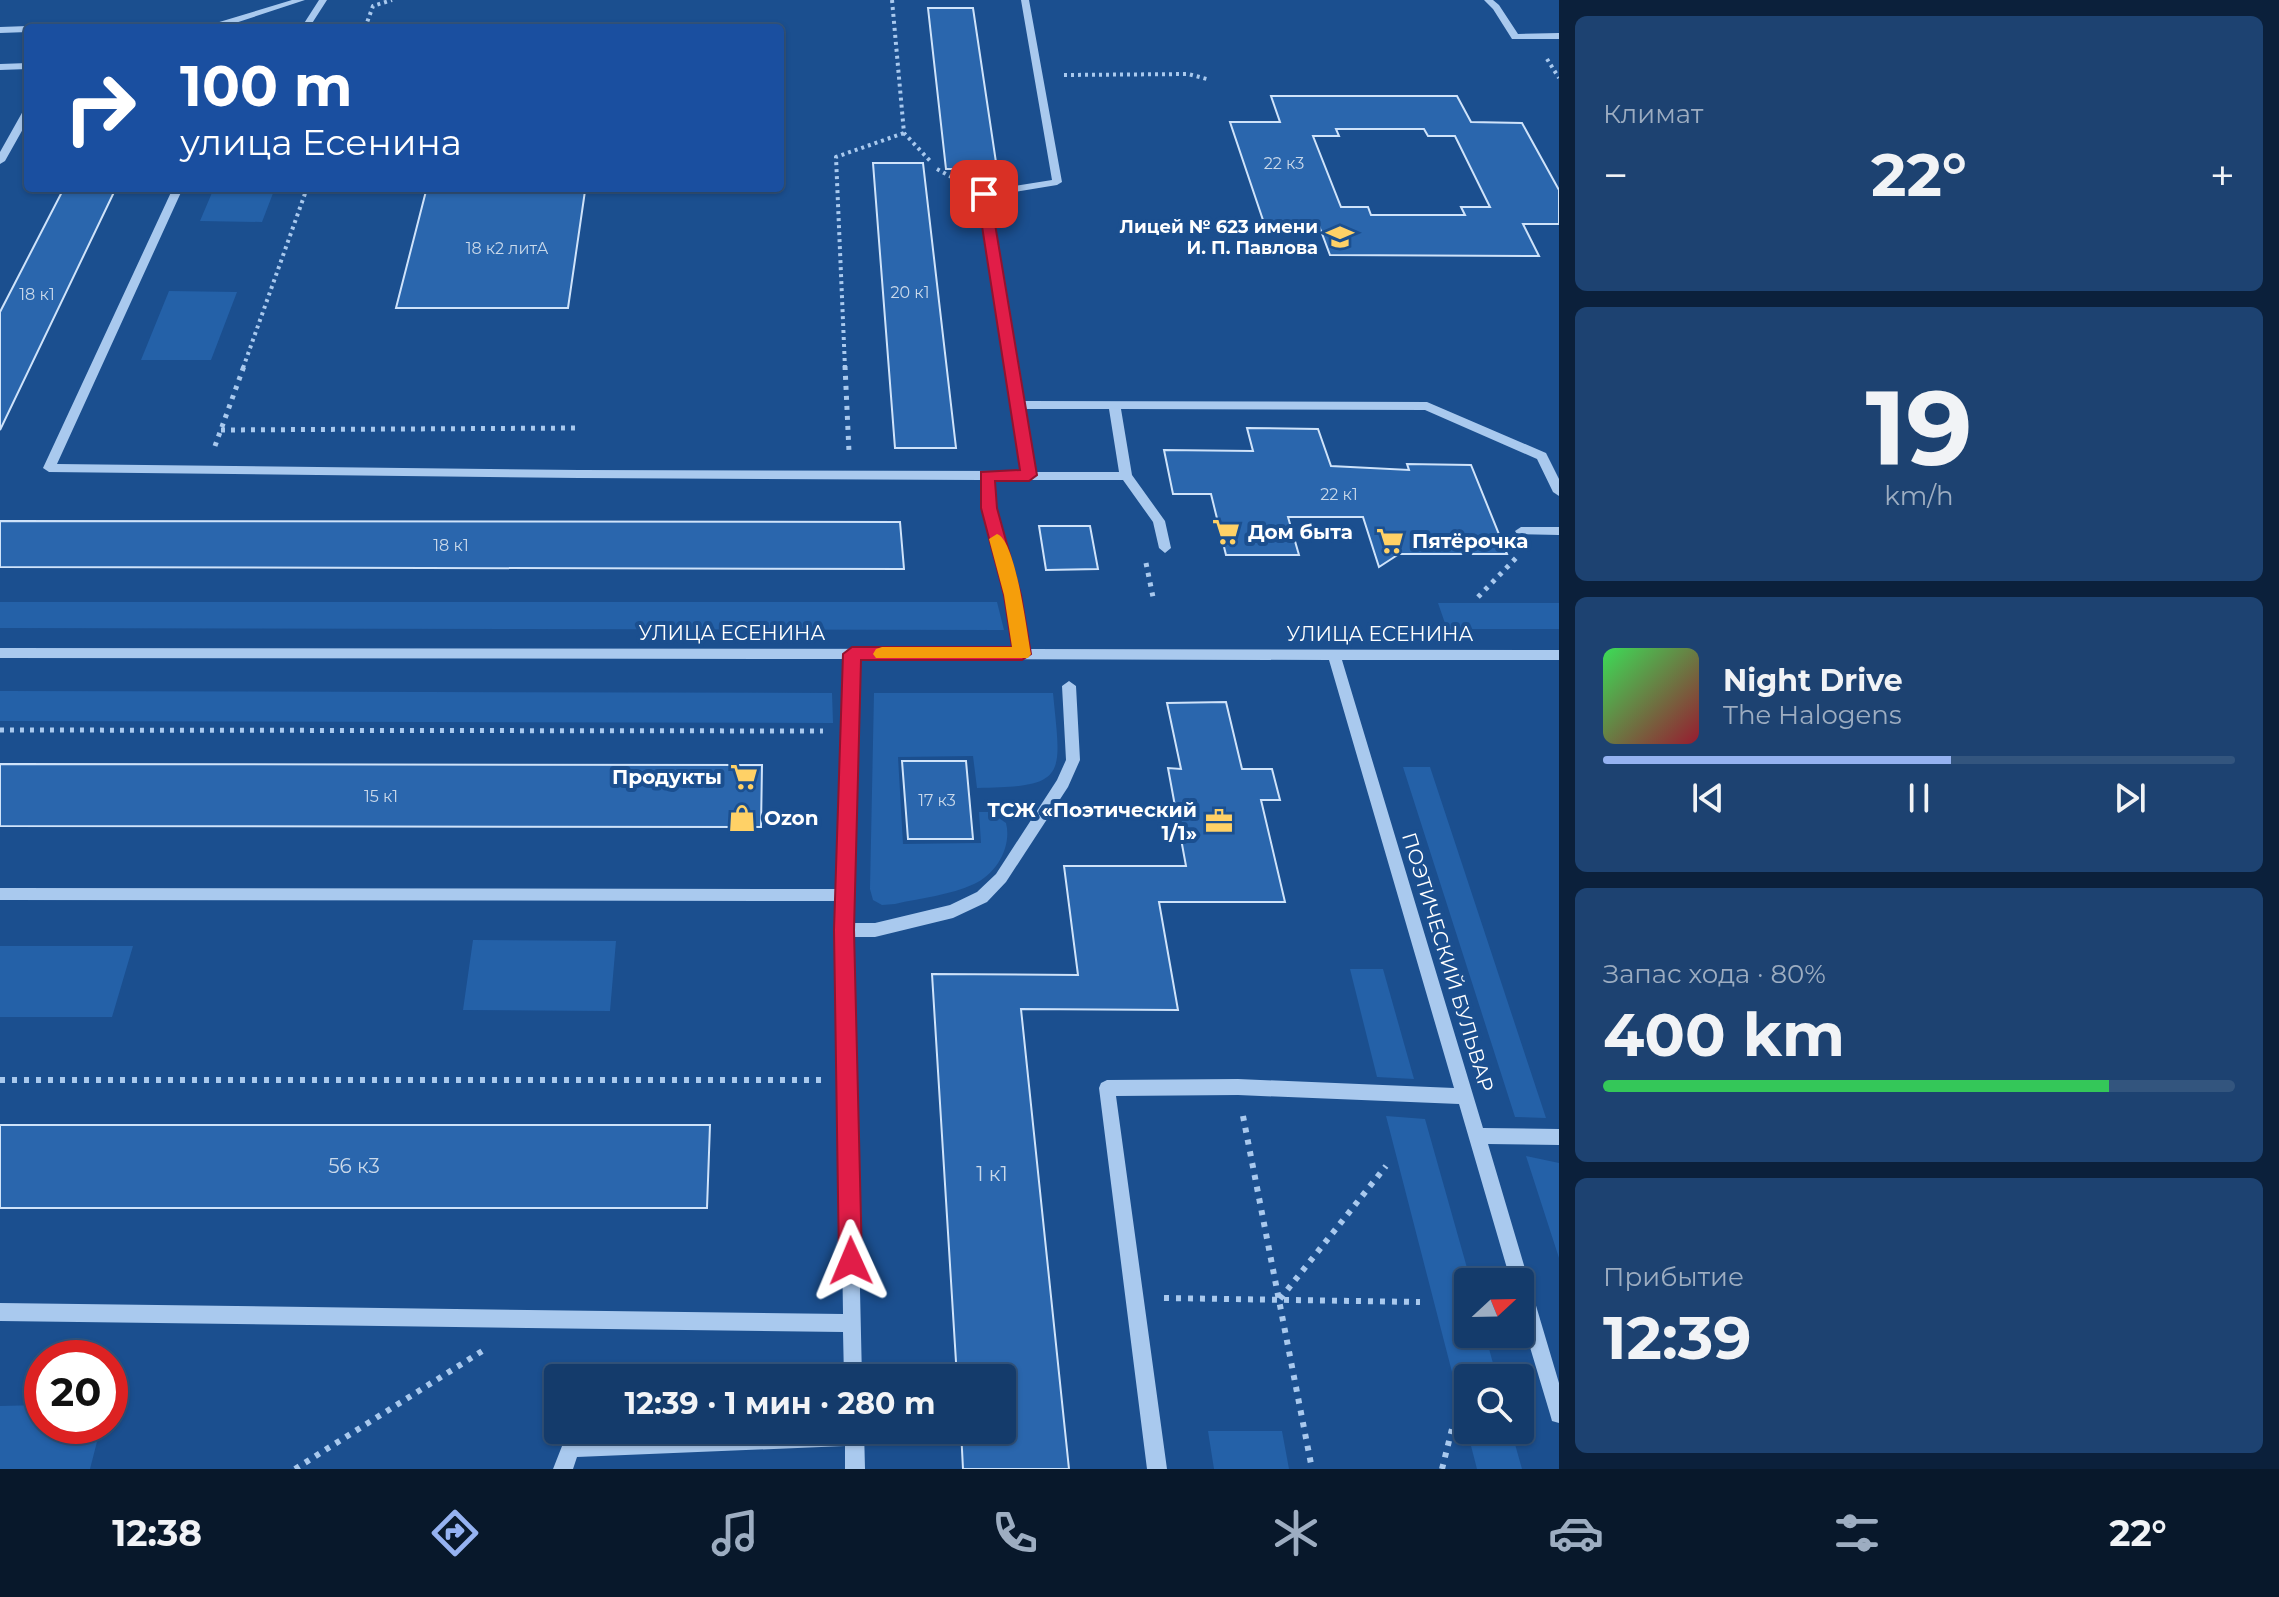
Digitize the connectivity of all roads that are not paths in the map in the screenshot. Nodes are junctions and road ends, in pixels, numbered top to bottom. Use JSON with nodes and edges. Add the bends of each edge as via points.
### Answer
{"nodes":[{"id":1,"x":301,"y":0,"type":"edge"},
{"id":2,"x":323,"y":0,"type":"edge"},
{"id":3,"x":1025,"y":0,"type":"edge"},
{"id":4,"x":1488,"y":0,"type":"edge"},
{"id":5,"x":238,"y":24,"type":"edge"},
{"id":6,"x":308,"y":24,"type":"edge"},
{"id":7,"x":24,"y":29,"type":"edge"},
{"id":8,"x":0,"y":30,"type":"edge"},
{"id":9,"x":1559,"y":36,"type":"edge"},
{"id":10,"x":24,"y":66,"type":"edge"},
{"id":11,"x":0,"y":67,"type":"edge"},
{"id":12,"x":24,"y":118,"type":"edge"},
{"id":13,"x":0,"y":161,"type":"edge"},
{"id":14,"x":176,"y":192,"type":"edge"},
{"id":15,"x":1018,"y":405,"type":"junction"},
{"id":16,"x":1114,"y":405,"type":"junction"},
{"id":17,"x":987,"y":475,"type":"junction"},
{"id":18,"x":1029,"y":475,"type":"junction"},
{"id":19,"x":1126,"y":476,"type":"junction"},
{"id":20,"x":1559,"y":492,"type":"edge"},
{"id":21,"x":1521,"y":531,"type":"dead end"},
{"id":22,"x":1559,"y":531,"type":"edge"},
{"id":23,"x":1165,"y":548,"type":"dead end"},
{"id":24,"x":0,"y":653,"type":"edge"},
{"id":25,"x":852,"y":654,"type":"junction"},
{"id":26,"x":1022,"y":654,"type":"junction"},
{"id":27,"x":1334,"y":654,"type":"junction"},
{"id":28,"x":1559,"y":655,"type":"edge"},
{"id":29,"x":1069,"y":686,"type":"dead end"},
{"id":30,"x":0,"y":894,"type":"edge"},
{"id":31,"x":845,"y":895,"type":"junction"},
{"id":32,"x":844,"y":930,"type":"junction"},
{"id":33,"x":1465,"y":1096,"type":"junction"},
{"id":34,"x":1476,"y":1136,"type":"junction"},
{"id":35,"x":1559,"y":1137,"type":"edge"},
{"id":36,"x":1516,"y":1268,"type":"edge"},
{"id":37,"x":0,"y":1312,"type":"edge"},
{"id":38,"x":852,"y":1323,"type":"junction"},
{"id":39,"x":1534,"y":1329,"type":"edge"},
{"id":40,"x":853,"y":1364,"type":"edge"},
{"id":41,"x":1559,"y":1414,"type":"edge"},
{"id":42,"x":646,"y":1444,"type":"edge"},
{"id":43,"x":854,"y":1444,"type":"edge"},
{"id":44,"x":563,"y":1469,"type":"edge"},
{"id":45,"x":855,"y":1469,"type":"edge"},
{"id":46,"x":1157,"y":1469,"type":"edge"}],
"edges":[{"from":1,"to":5,"type":"street"},
{"from":2,"to":6,"type":"street"},
{"from":3,"to":15,"type":"street","via":[[1057,182],[984,194]]},
{"from":4,"to":9,"type":"street","via":[[1515,37]]},
{"from":7,"to":8,"type":"street"},
{"from":10,"to":11,"type":"street"},
{"from":12,"to":13,"type":"street"},
{"from":14,"to":17,"type":"street","via":[[49,468]]},
{"from":15,"to":16,"type":"street"},
{"from":15,"to":18,"type":"street"},
{"from":16,"to":19,"type":"street"},
{"from":16,"to":20,"type":"street","via":[[1427,406],[1542,456]]},
{"from":17,"to":18,"type":"street"},
{"from":17,"to":26,"type":"street","via":[[989,508],[1013,595]]},
{"from":18,"to":19,"type":"street"},
{"from":19,"to":23,"type":"street","via":[[1159,521]]},
{"from":21,"to":22,"type":"street"},
{"from":24,"to":25,"type":"street","name":"УЛИЦА ЕСЕНИНА"},
{"from":25,"to":26,"type":"street","name":"УЛИЦА ЕСЕНИНА"},
{"from":25,"to":31,"type":"street"},
{"from":26,"to":27,"type":"street","name":"УЛИЦА ЕСЕНИНА"},
{"from":27,"to":28,"type":"street","name":"УЛИЦА ЕСЕНИНА"},
{"from":27,"to":33,"type":"street","name":"ПОЭТИЧЕСКИЙ БУЛЬВАР"},
{"from":29,"to":32,"type":"street","via":[[1073,760],[1001,878],[982,897],[953,911],[875,930]]},
{"from":30,"to":31,"type":"street"},
{"from":31,"to":32,"type":"street"},
{"from":32,"to":38,"type":"street"},
{"from":33,"to":34,"type":"street","name":"ПОЭТИЧЕСКИЙ БУЛЬВАР"},
{"from":33,"to":46,"type":"street","via":[[1107,1088]]},
{"from":34,"to":35,"type":"street"},
{"from":34,"to":36,"type":"street","name":"ПОЭТИЧЕСКИЙ БУЛЬВАР"},
{"from":37,"to":38,"type":"street"},
{"from":38,"to":40,"type":"street"},
{"from":39,"to":41,"type":"street","name":"ПОЭТИЧЕСКИЙ БУЛЬВАР"},
{"from":42,"to":44,"type":"street","via":[[571,1448]]},
{"from":43,"to":45,"type":"street"}]}
